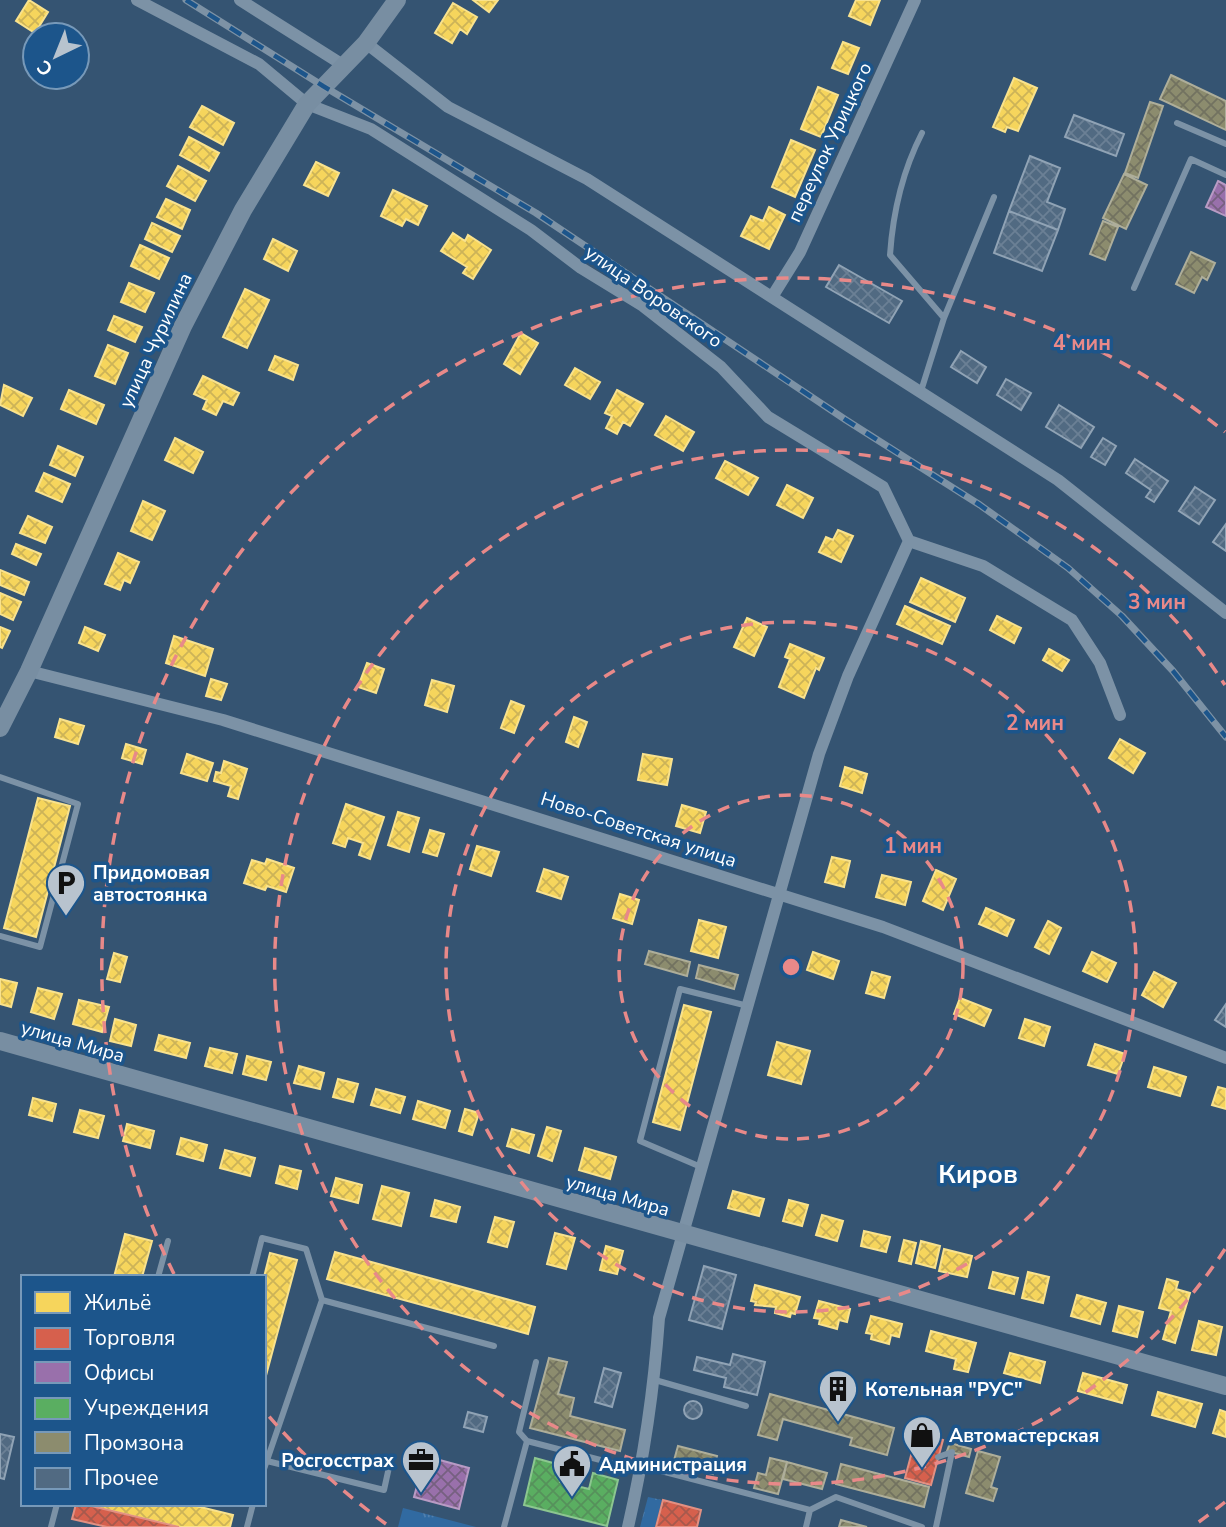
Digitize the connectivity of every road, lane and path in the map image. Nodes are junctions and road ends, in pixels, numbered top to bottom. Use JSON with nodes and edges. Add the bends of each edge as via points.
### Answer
{"nodes":[{"id":1,"x":137,"y":0,"type":"edge"},
{"id":2,"x":240,"y":0,"type":"edge"},
{"id":3,"x":397,"y":0,"type":"edge"},
{"id":4,"x":915,"y":0,"type":"edge"},
{"id":5,"x":366,"y":43,"type":"junction"},
{"id":6,"x":343,"y":65,"type":"junction"},
{"id":7,"x":307,"y":104,"type":"junction"},
{"id":8,"x":1177,"y":123,"type":"dead end"},
{"id":9,"x":922,"y":133,"type":"dead end"},
{"id":10,"x":1226,"y":144,"type":"edge"},
{"id":11,"x":1226,"y":175,"type":"edge"},
{"id":12,"x":994,"y":198,"type":"dead end"},
{"id":13,"x":1134,"y":288,"type":"dead end"},
{"id":14,"x":772,"y":297,"type":"junction"},
{"id":15,"x":944,"y":318,"type":"junction"},
{"id":16,"x":920,"y":391,"type":"junction"},
{"id":17,"x":909,"y":541,"type":"junction"},
{"id":18,"x":1226,"y":613,"type":"edge"},
{"id":19,"x":29,"y":671,"type":"junction"},
{"id":20,"x":6,"y":697,"type":"edge"},
{"id":21,"x":1120,"y":715,"type":"dead end"},
{"id":22,"x":0,"y":728,"type":"edge"},
{"id":23,"x":0,"y":778,"type":"edge"},
{"id":24,"x":780,"y":896,"type":"junction"},
{"id":25,"x":0,"y":936,"type":"edge"},
{"id":26,"x":750,"y":1006,"type":"junction"},
{"id":27,"x":0,"y":1041,"type":"edge"},
{"id":28,"x":1226,"y":1058,"type":"edge"},
{"id":29,"x":703,"y":1167,"type":"junction"},
{"id":30,"x":684,"y":1235,"type":"junction"},
{"id":31,"x":168,"y":1241,"type":"dead end"},
{"id":32,"x":159,"y":1275,"type":"edge"},
{"id":33,"x":253,"y":1275,"type":"edge"},
{"id":34,"x":321,"y":1300,"type":"junction"},
{"id":35,"x":494,"y":1346,"type":"dead end"},
{"id":36,"x":536,"y":1362,"type":"dead end"},
{"id":37,"x":655,"y":1380,"type":"junction"},
{"id":38,"x":1226,"y":1386,"type":"edge"},
{"id":39,"x":746,"y":1406,"type":"dead end"},
{"id":40,"x":527,"y":1441,"type":"junction"},
{"id":41,"x":938,"y":1457,"type":"dead end"},
{"id":42,"x":391,"y":1458,"type":"dead end"},
{"id":43,"x":612,"y":1463,"type":"dead end"},
{"id":44,"x":266,"y":1465,"type":"edge"},
{"id":45,"x":642,"y":1466,"type":"junction"},
{"id":46,"x":56,"y":1506,"type":"edge"},
{"id":47,"x":252,"y":1506,"type":"edge"},
{"id":48,"x":810,"y":1510,"type":"junction"},
{"id":49,"x":51,"y":1527,"type":"edge"},
{"id":50,"x":247,"y":1527,"type":"edge"},
{"id":51,"x":505,"y":1527,"type":"edge"},
{"id":52,"x":628,"y":1527,"type":"edge"},
{"id":53,"x":806,"y":1527,"type":"edge"},
{"id":54,"x":922,"y":1527,"type":"edge"},
{"id":55,"x":936,"y":1527,"type":"edge"}],
"edges":[{"from":1,"to":7,"type":"street","name":"улица Воровского","via":[[259,64]]},
{"from":2,"to":6,"type":"street"},
{"from":3,"to":5,"type":"street","name":"улица Чурилина"},
{"from":4,"to":14,"type":"street","name":"переулок Урицкого","via":[[800,252]]},
{"from":5,"to":6,"type":"street","name":"улица Чурилина"},
{"from":5,"to":14,"type":"street","via":[[448,107],[587,179]]},
{"from":6,"to":7,"type":"street","name":"улица Чурилина"},
{"from":7,"to":17,"type":"street","name":"улица Воровского","via":[[371,129],[643,306],[720,367],[768,417],[883,487]]},
{"from":7,"to":19,"type":"street","name":"улица Чурилина","via":[[269,163],[183,326]]},
{"from":8,"to":10,"type":"lane"},
{"from":9,"to":15,"type":"lane","via":[[906,164],[890,255]]},
{"from":11,"to":13,"type":"lane","via":[[1191,159]]},
{"from":12,"to":15,"type":"lane"},
{"from":14,"to":16,"type":"street"},
{"from":15,"to":16,"type":"lane"},
{"from":16,"to":18,"type":"street","via":[[1058,480]]},
{"from":17,"to":21,"type":"street","via":[[984,566],[1072,620],[1100,663]]},
{"from":17,"to":24,"type":"street","via":[[824,741]]},
{"from":19,"to":20,"type":"street","name":"улица Чурилина"},
{"from":19,"to":24,"type":"street","name":"Ново-Советская улица","via":[[223,720]]},
{"from":20,"to":22,"type":"street","name":"улица Чурилина"},
{"from":23,"to":25,"type":"lane","via":[[78,804],[40,947]]},
{"from":24,"to":26,"type":"street"},
{"from":24,"to":28,"type":"street","name":"Ново-Советская улица","via":[[883,928]]},
{"from":26,"to":29,"type":"street"},
{"from":26,"to":29,"type":"lane","via":[[680,989],[640,1141]]},
{"from":27,"to":30,"type":"street","name":"улица Мира"},
{"from":29,"to":30,"type":"street"},
{"from":30,"to":37,"type":"street","via":[[659,1318]]},
{"from":30,"to":38,"type":"street","name":"улица Мира"},
{"from":31,"to":32,"type":"lane"},
{"from":33,"to":34,"type":"lane","via":[[262,1238],[306,1249]]},
{"from":34,"to":35,"type":"lane"},
{"from":34,"to":44,"type":"lane"},
{"from":36,"to":40,"type":"lane","via":[[519,1432]]},
{"from":37,"to":39,"type":"lane"},
{"from":37,"to":45,"type":"street"},
{"from":40,"to":43,"type":"lane"},
{"from":40,"to":51,"type":"lane"},
{"from":41,"to":55,"type":"lane","via":[[952,1452]]},
{"from":42,"to":44,"type":"lane","via":[[384,1490]]},
{"from":45,"to":48,"type":"lane"},
{"from":45,"to":52,"type":"street"},
{"from":46,"to":49,"type":"lane"},
{"from":47,"to":50,"type":"lane"},
{"from":48,"to":53,"type":"lane"},
{"from":48,"to":54,"type":"lane","via":[[836,1497]]}]}
